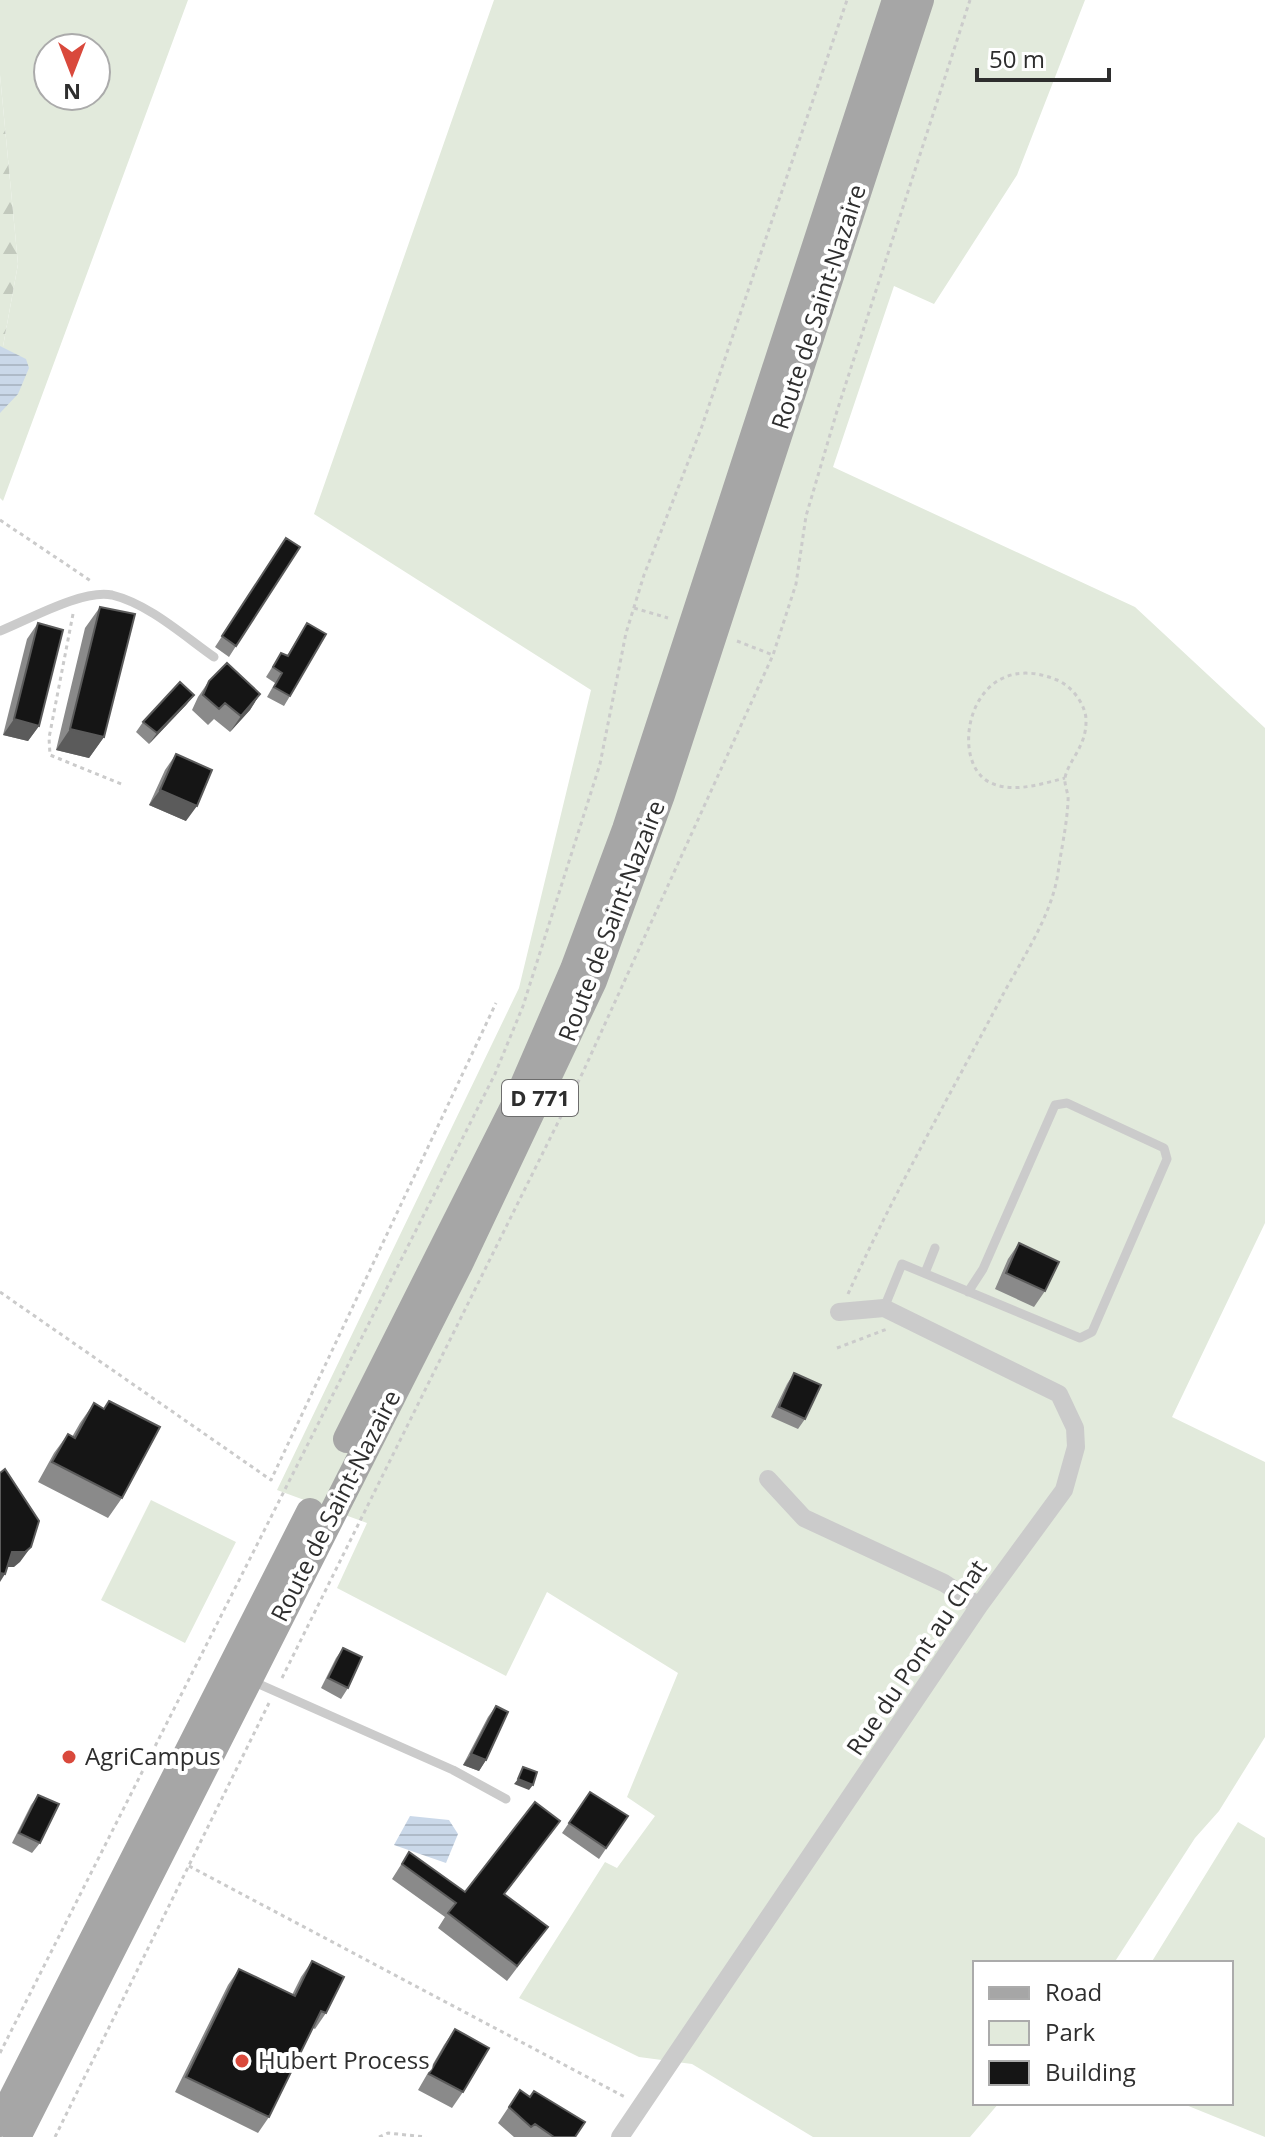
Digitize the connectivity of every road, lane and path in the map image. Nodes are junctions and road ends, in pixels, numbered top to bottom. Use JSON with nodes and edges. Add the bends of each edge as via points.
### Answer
{"nodes":[{"id":1,"x":847,"y":0,"type":"edge"},
{"id":2,"x":896,"y":0,"type":"edge"},
{"id":3,"x":920,"y":0,"type":"edge"},
{"id":4,"x":0,"y":520,"type":"edge"},
{"id":5,"x":111,"y":595,"type":"junction"},
{"id":6,"x":76,"y":599,"type":"junction"},
{"id":7,"x":634,"y":608,"type":"junction"},
{"id":8,"x":668,"y":618,"type":"dead end"},
{"id":9,"x":0,"y":631,"type":"edge"},
{"id":10,"x":737,"y":641,"type":"dead end"},
{"id":11,"x":773,"y":655,"type":"dead end"},
{"id":12,"x":214,"y":657,"type":"dead end"},
{"id":13,"x":1065,"y":778,"type":"junction"},
{"id":14,"x":124,"y":785,"type":"dead end"},
{"id":15,"x":496,"y":1003,"type":"dead end"},
{"id":16,"x":935,"y":1248,"type":"dead end"},
{"id":17,"x":925,"y":1273,"type":"junction"},
{"id":18,"x":0,"y":1292,"type":"edge"},
{"id":19,"x":968,"y":1292,"type":"junction"},
{"id":20,"x":884,"y":1308,"type":"junction"},
{"id":21,"x":839,"y":1312,"type":"joint"},
{"id":22,"x":891,"y":1328,"type":"dead end"},
{"id":23,"x":837,"y":1348,"type":"dead end"},
{"id":24,"x":768,"y":1479,"type":"dead end"},
{"id":25,"x":979,"y":1606,"type":"junction"},
{"id":26,"x":249,"y":1679,"type":"junction"},
{"id":27,"x":506,"y":1799,"type":"dead end"},
{"id":28,"x":188,"y":1865,"type":"dead end"},
{"id":29,"x":0,"y":2053,"type":"edge"},
{"id":30,"x":634,"y":2102,"type":"junction"},
{"id":31,"x":619,"y":2110,"type":"dead end"},
{"id":32,"x":0,"y":2123,"type":"edge"},
{"id":33,"x":17,"y":2137,"type":"edge"},
{"id":34,"x":379,"y":2137,"type":"edge"},
{"id":35,"x":426,"y":2137,"type":"edge"},
{"id":36,"x":620,"y":2137,"type":"edge"}],
"edges":[{"from":1,"to":7,"type":"path","via":[[701,429]]},
{"from":2,"to":32,"type":"main road","name":"Route de Saint-Nazaire","via":[[626,829],[574,969],[517,1101]]},
{"from":3,"to":26,"type":"main road","name":"Route de Saint-Nazaire","number":"D 771","via":[[661,795],[593,981],[459,1264]]},
{"from":4,"to":5,"type":"path"},
{"from":5,"to":6,"type":"lane"},
{"from":5,"to":12,"type":"lane","via":[[153,615]]},
{"from":6,"to":9,"type":"lane"},
{"from":6,"to":14,"type":"path","via":[[50,755]]},
{"from":7,"to":8,"type":"path"},
{"from":7,"to":29,"type":"path","via":[[600,764],[523,1006],[495,1074]]},
{"from":10,"to":11,"type":"path"},
{"from":13,"to":13,"type":"path","via":[[1084,740],[1087,719],[1078,698],[1064,683],[1041,674],[1020,671],[1000,676],[976,708],[968,737],[972,765],[988,781],[1014,788]]},
{"from":13,"to":21,"type":"path","via":[[1069,798],[1054,896]]},
{"from":15,"to":18,"type":"path","via":[[271,1480]]},
{"from":16,"to":17,"type":"lane"},
{"from":17,"to":19,"type":"lane"},
{"from":17,"to":20,"type":"lane","via":[[902,1264]]},
{"from":19,"to":19,"type":"lane","via":[[1080,1338],[1092,1332],[1167,1159],[1164,1148],[1067,1103],[1055,1105]]},
{"from":20,"to":21,"type":"street"},
{"from":20,"to":25,"type":"street","name":"Rue du Pont au Chat","via":[[1059,1394],[1075,1428],[1075,1458],[1064,1490]]},
{"from":22,"to":23,"type":"path"},
{"from":24,"to":25,"type":"street","via":[[804,1518],[944,1583]]},
{"from":25,"to":30,"type":"street","name":"Rue du Pont au Chat"},
{"from":26,"to":27,"type":"lane"},
{"from":26,"to":33,"type":"main road","name":"Route de Saint-Nazaire","number":"D 771"},
{"from":28,"to":30,"type":"path"},
{"from":30,"to":31,"type":"path"},
{"from":30,"to":36,"type":"street","name":"Rue du Pont au Chat"},
{"from":34,"to":35,"type":"path"}]}
